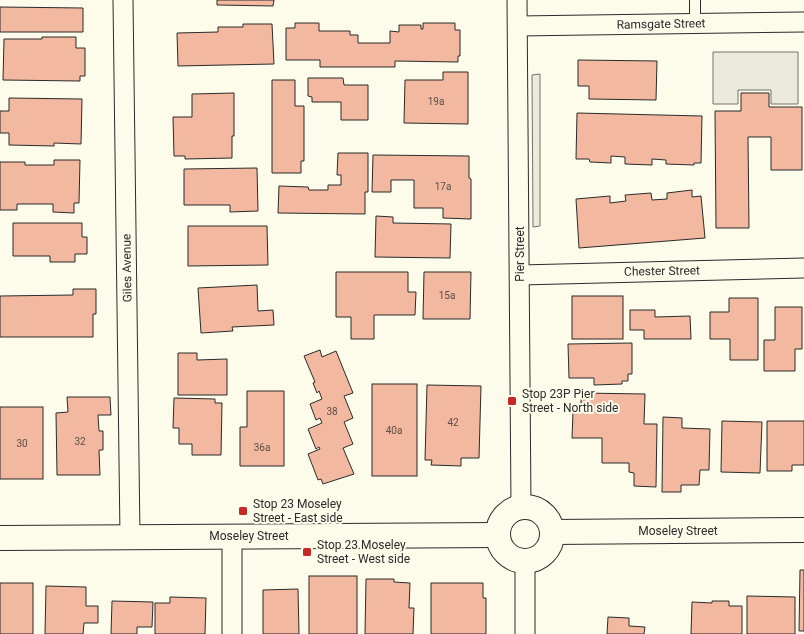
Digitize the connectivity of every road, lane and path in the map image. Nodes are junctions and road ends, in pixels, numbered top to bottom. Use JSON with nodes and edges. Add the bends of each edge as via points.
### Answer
{"nodes":[{"id":1,"x":123,"y":0,"type":"edge"},
{"id":2,"x":518,"y":0,"type":"edge"},
{"id":3,"x":695,"y":0,"type":"edge"},
{"id":4,"x":804,"y":22,"type":"edge"},
{"id":5,"x":695,"y":24,"type":"junction"},
{"id":6,"x":518,"y":26,"type":"junction"},
{"id":7,"x":804,"y":268,"type":"edge"},
{"id":8,"x":520,"y":274,"type":"junction"},
{"id":9,"x":522,"y":507,"type":"junction"},
{"id":10,"x":804,"y":530,"type":"edge"},
{"id":11,"x":552,"y":532,"type":"junction"},
{"id":12,"x":498,"y":535,"type":"junction"},
{"id":13,"x":232,"y":536,"type":"junction"},
{"id":14,"x":130,"y":537,"type":"junction"},
{"id":15,"x":0,"y":538,"type":"edge"},
{"id":16,"x":525,"y":561,"type":"junction"},
{"id":17,"x":232,"y":634,"type":"edge"},
{"id":18,"x":525,"y":634,"type":"edge"}],
"edges":[{"from":1,"to":14,"type":"street","name":"Giles Avenue"},
{"from":2,"to":6,"type":"street","name":"Pier Street"},
{"from":3,"to":5,"type":"lane"},
{"from":4,"to":5,"type":"street","name":"Ramsgate Street"},
{"from":5,"to":6,"type":"street","name":"Ramsgate Street"},
{"from":6,"to":8,"type":"street","name":"Pier Street"},
{"from":7,"to":8,"type":"street","name":"Chester Street"},
{"from":8,"to":9,"type":"street","name":"Pier Street"},
{"from":9,"to":11,"type":"street","via":[[538,510],[545,516]]},
{"from":9,"to":12,"type":"street","via":[[507,514]]},
{"from":10,"to":11,"type":"street","name":"Moseley Street"},
{"from":11,"to":16,"type":"street","via":[[547,549],[534,560]]},
{"from":12,"to":13,"type":"street","name":"Moseley Street"},
{"from":12,"to":16,"type":"street","via":[[503,550],[516,560]]},
{"from":13,"to":14,"type":"street","name":"Moseley Street"},
{"from":13,"to":17,"type":"street"},
{"from":14,"to":15,"type":"street","name":"Moseley Street"},
{"from":16,"to":18,"type":"street"}]}
